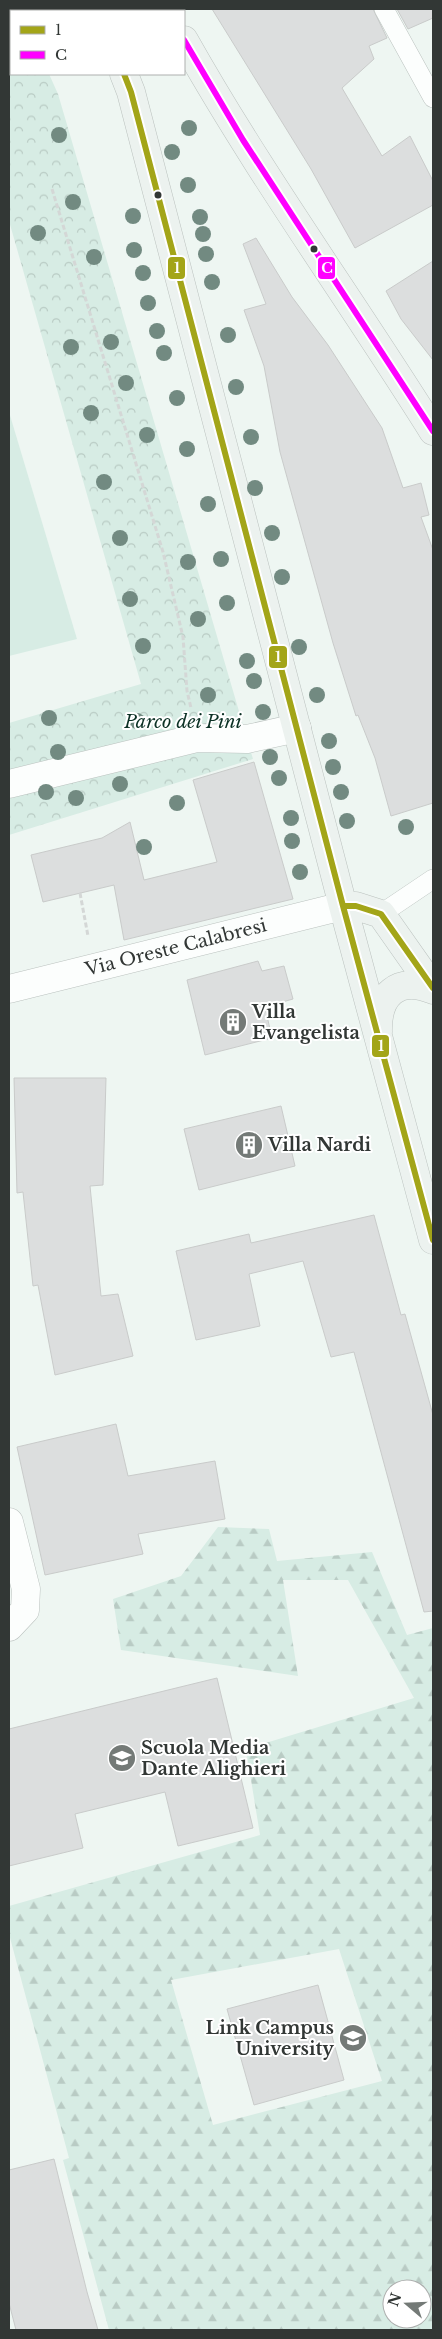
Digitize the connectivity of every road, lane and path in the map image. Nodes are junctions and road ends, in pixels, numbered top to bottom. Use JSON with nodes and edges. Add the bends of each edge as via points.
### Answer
{"nodes":[{"id":1,"x":384,"y":9,"type":"edge"},
{"id":2,"x":185,"y":42,"type":"edge"},
{"id":3,"x":129,"y":80,"type":"edge"},
{"id":4,"x":433,"y":98,"type":"edge"},
{"id":5,"x":52,"y":189,"type":"dead end"},
{"id":6,"x":433,"y":431,"type":"edge"},
{"id":7,"x":297,"y":728,"type":"junction"},
{"id":8,"x":197,"y":738,"type":"junction"},
{"id":9,"x":9,"y":784,"type":"edge"},
{"id":10,"x":433,"y":879,"type":"edge"},
{"id":11,"x":80,"y":893,"type":"dead end"},
{"id":12,"x":343,"y":906,"type":"junction"},
{"id":13,"x":380,"y":914,"type":"junction"},
{"id":14,"x":88,"y":938,"type":"dead end"},
{"id":15,"x":9,"y":989,"type":"edge"},
{"id":16,"x":433,"y":989,"type":"edge"},
{"id":17,"x":378,"y":1035,"type":"junction"},
{"id":18,"x":433,"y":1240,"type":"edge"},
{"id":19,"x":9,"y":1522,"type":"edge"},
{"id":20,"x":9,"y":1627,"type":"edge"}],
"edges":[{"from":1,"to":4,"type":"lane"},
{"from":2,"to":6,"type":"main road","via":[[217,98]]},
{"from":3,"to":7,"type":"main road"},
{"from":5,"to":8,"type":"path","via":[[163,552],[183,637],[187,691]]},
{"from":7,"to":8,"type":"street","via":[[247,739]]},
{"from":7,"to":12,"type":"main road"},
{"from":8,"to":9,"type":"street"},
{"from":10,"to":13,"type":"lane"},
{"from":11,"to":14,"type":"path"},
{"from":12,"to":13,"type":"main road","via":[[356,906]]},
{"from":12,"to":15,"type":"street","name":"Via Oreste Calabresi"},
{"from":12,"to":17,"type":"main road"},
{"from":13,"to":16,"type":"main road"},
{"from":16,"to":17,"type":"main road","via":[[410,984],[391,992],[377,1016]]},
{"from":17,"to":18,"type":"main road"},
{"from":19,"to":20,"type":"street","via":[[26,1589],[25,1610]]}]}
